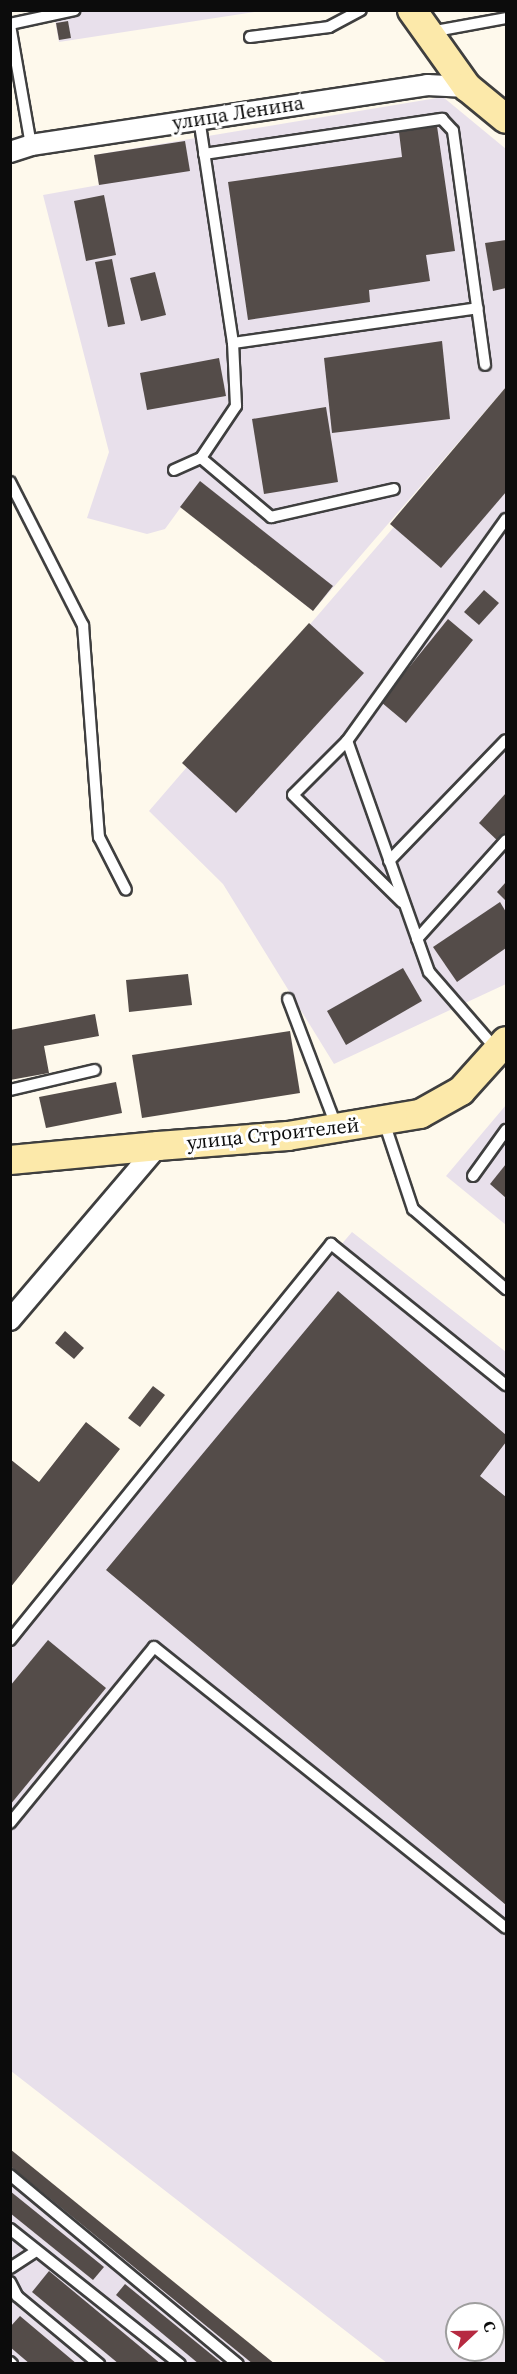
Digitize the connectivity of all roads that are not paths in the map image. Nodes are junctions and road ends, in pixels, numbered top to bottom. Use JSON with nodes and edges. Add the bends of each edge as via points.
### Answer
{"nodes":[{"id":1,"x":75,"y":10,"type":"edge"},
{"id":2,"x":361,"y":10,"type":"edge"},
{"id":3,"x":507,"y":18,"type":"edge"},
{"id":4,"x":420,"y":22,"type":"edge"},
{"id":5,"x":10,"y":24,"type":"edge"},
{"id":6,"x":250,"y":38,"type":"dead end"},
{"id":7,"x":467,"y":87,"type":"junction"},
{"id":8,"x":199,"y":119,"type":"junction"},
{"id":9,"x":507,"y":119,"type":"edge"},
{"id":10,"x":31,"y":145,"type":"junction"},
{"id":11,"x":10,"y":152,"type":"edge"},
{"id":12,"x":204,"y":154,"type":"junction"},
{"id":13,"x":478,"y":308,"type":"junction"},
{"id":14,"x":234,"y":343,"type":"junction"},
{"id":15,"x":485,"y":365,"type":"dead end"},
{"id":16,"x":201,"y":458,"type":"junction"},
{"id":17,"x":174,"y":470,"type":"dead end"},
{"id":18,"x":10,"y":482,"type":"edge"},
{"id":19,"x":394,"y":489,"type":"dead end"},
{"id":20,"x":507,"y":519,"type":"edge"},
{"id":21,"x":507,"y":740,"type":"edge"},
{"id":22,"x":347,"y":741,"type":"junction"},
{"id":23,"x":507,"y":840,"type":"edge"},
{"id":24,"x":390,"y":861,"type":"junction"},
{"id":25,"x":126,"y":890,"type":"dead end"},
{"id":26,"x":405,"y":904,"type":"junction"},
{"id":27,"x":417,"y":939,"type":"junction"},
{"id":28,"x":288,"y":999,"type":"dead end"},
{"id":29,"x":502,"y":1046,"type":"edge"},
{"id":30,"x":95,"y":1070,"type":"dead end"},
{"id":31,"x":10,"y":1090,"type":"edge"},
{"id":32,"x":384,"y":1122,"type":"junction"},
{"id":33,"x":338,"y":1130,"type":"junction"},
{"id":34,"x":507,"y":1130,"type":"edge"},
{"id":35,"x":158,"y":1146,"type":"junction"},
{"id":36,"x":10,"y":1160,"type":"edge"},
{"id":37,"x":472,"y":1176,"type":"dead end"},
{"id":38,"x":507,"y":1289,"type":"edge"},
{"id":39,"x":10,"y":1320,"type":"edge"},
{"id":40,"x":507,"y":1386,"type":"edge"},
{"id":41,"x":10,"y":1640,"type":"edge"},
{"id":42,"x":10,"y":1823,"type":"edge"},
{"id":43,"x":507,"y":1928,"type":"edge"},
{"id":44,"x":10,"y":2175,"type":"edge"},
{"id":45,"x":10,"y":2229,"type":"edge"},
{"id":46,"x":36,"y":2251,"type":"junction"},
{"id":47,"x":10,"y":2268,"type":"edge"},
{"id":48,"x":10,"y":2282,"type":"edge"},
{"id":49,"x":14,"y":2299,"type":"edge"},
{"id":50,"x":99,"y":2364,"type":"edge"},
{"id":51,"x":180,"y":2364,"type":"edge"},
{"id":52,"x":238,"y":2364,"type":"edge"}],
"edges":[{"from":1,"to":5,"type":"lane"},
{"from":2,"to":6,"type":"lane","via":[[329,27]]},
{"from":3,"to":4,"type":"lane"},
{"from":4,"to":7,"type":"street"},
{"from":5,"to":10,"type":"lane"},
{"from":7,"to":8,"type":"street","name":"улица Ленина","via":[[427,85]]},
{"from":7,"to":9,"type":"street"},
{"from":8,"to":10,"type":"street","name":"улица Ленина"},
{"from":8,"to":12,"type":"lane"},
{"from":10,"to":11,"type":"street","name":"улица Ленина"},
{"from":12,"to":13,"type":"lane","via":[[442,119],[453,130]]},
{"from":12,"to":14,"type":"lane"},
{"from":13,"to":14,"type":"lane"},
{"from":13,"to":15,"type":"lane"},
{"from":14,"to":16,"type":"lane","via":[[236,406]]},
{"from":16,"to":17,"type":"lane"},
{"from":16,"to":19,"type":"lane","via":[[271,517]]},
{"from":18,"to":25,"type":"lane","via":[[83,625],[99,837]]},
{"from":20,"to":22,"type":"lane"},
{"from":21,"to":24,"type":"lane"},
{"from":22,"to":24,"type":"lane"},
{"from":22,"to":26,"type":"lane","via":[[293,795]]},
{"from":23,"to":27,"type":"lane"},
{"from":24,"to":26,"type":"lane"},
{"from":26,"to":27,"type":"lane"},
{"from":27,"to":29,"type":"lane","via":[[429,972]]},
{"from":28,"to":33,"type":"lane"},
{"from":29,"to":32,"type":"street","name":"улица Строителей","via":[[461,1091],[420,1114]]},
{"from":30,"to":31,"type":"lane"},
{"from":32,"to":33,"type":"street","name":"улица Строителей"},
{"from":32,"to":38,"type":"lane","via":[[413,1209]]},
{"from":33,"to":35,"type":"street","name":"улица Строителей"},
{"from":34,"to":37,"type":"lane"},
{"from":35,"to":36,"type":"street","name":"улица Строителей"},
{"from":35,"to":39,"type":"street"},
{"from":40,"to":41,"type":"lane","via":[[331,1244]]},
{"from":42,"to":43,"type":"lane","via":[[154,1647]]},
{"from":44,"to":52,"type":"lane"},
{"from":45,"to":46,"type":"lane"},
{"from":46,"to":47,"type":"lane"},
{"from":46,"to":51,"type":"lane"},
{"from":48,"to":49,"type":"lane"},
{"from":49,"to":50,"type":"lane"}]}
